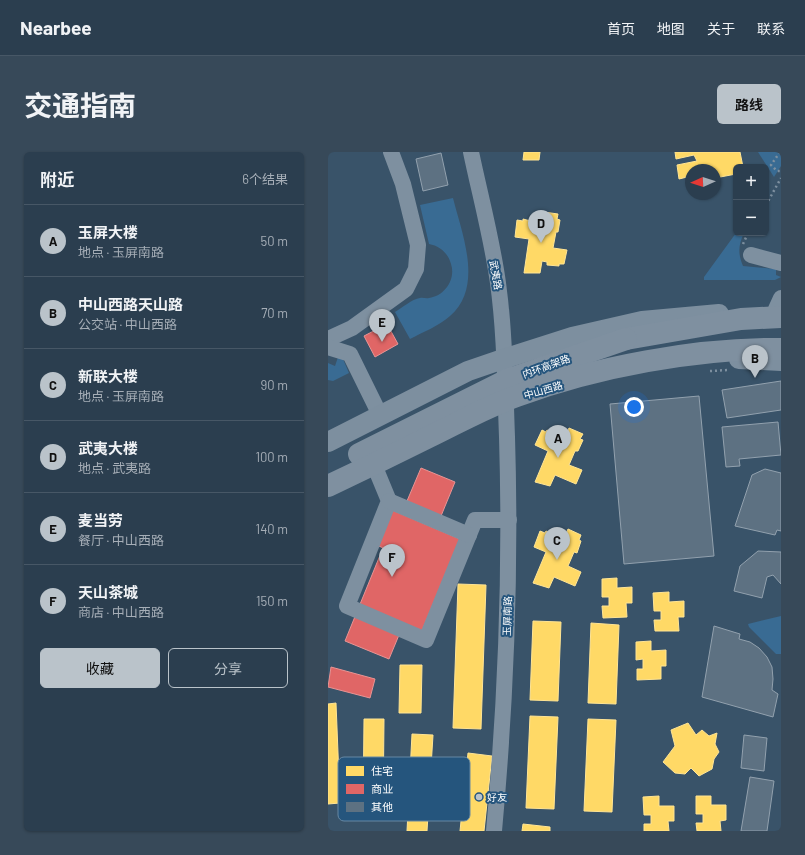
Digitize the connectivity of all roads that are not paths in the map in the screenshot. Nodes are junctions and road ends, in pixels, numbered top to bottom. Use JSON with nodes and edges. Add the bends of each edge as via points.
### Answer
{"nodes":[{"id":1,"x":385,"y":152,"type":"edge"},
{"id":2,"x":392,"y":152,"type":"edge"},
{"id":3,"x":471,"y":152,"type":"edge"},
{"id":4,"x":752,"y":255,"type":"dead end"},
{"id":5,"x":781,"y":263,"type":"edge"},
{"id":6,"x":780,"y":308,"type":"edge"},
{"id":7,"x":328,"y":338,"type":"edge"},
{"id":8,"x":328,"y":347,"type":"edge"},
{"id":9,"x":781,"y":349,"type":"edge"},
{"id":10,"x":503,"y":359,"type":"junction"},
{"id":11,"x":781,"y":361,"type":"edge"},
{"id":12,"x":506,"y":400,"type":"junction"},
{"id":13,"x":380,"y":415,"type":"junction"},
{"id":14,"x":328,"y":442,"type":"edge"},
{"id":15,"x":328,"y":470,"type":"edge"},
{"id":16,"x":377,"y":472,"type":"junction"},
{"id":17,"x":328,"y":486,"type":"edge"},
{"id":18,"x":328,"y":497,"type":"edge"},
{"id":19,"x":389,"y":501,"type":"junction"},
{"id":20,"x":509,"y":520,"type":"junction"},
{"id":21,"x":469,"y":535,"type":"junction"},
{"id":22,"x":494,"y":831,"type":"edge"}],
"edges":[{"from":1,"to":2,"type":"street"},
{"from":2,"to":7,"type":"street","via":[[418,245],[416,269],[406,289],[352,328]]},
{"from":3,"to":10,"type":"street","name":"武夷路","via":[[498,282]]},
{"from":4,"to":5,"type":"street"},
{"from":6,"to":10,"type":"main road","via":[[642,321],[572,337]]},
{"from":6,"to":15,"type":"highway","name":"内环高架路","bridge":true,"via":[[741,320],[626,339],[565,359],[472,396]]},
{"from":8,"to":13,"type":"street","via":[[350,354]]},
{"from":9,"to":17,"type":"highway","name":"内环高架路","bridge":true,"via":[[752,349],[658,360],[567,379],[477,412]]},
{"from":10,"to":12,"type":"street","name":"武夷路"},
{"from":10,"to":13,"type":"main road","via":[[468,372]]},
{"from":11,"to":12,"type":"main road","name":"中山西路","via":[[726,359],[655,365],[574,381]]},
{"from":12,"to":16,"type":"main road","name":"中山西路"},
{"from":12,"to":20,"type":"street","name":"玉屏南路"},
{"from":13,"to":14,"type":"main road"},
{"from":16,"to":18,"type":"main road","name":"中山西路"},
{"from":16,"to":19,"type":"street"},
{"from":19,"to":21,"type":"street"},
{"from":19,"to":21,"type":"street","via":[[347,606],[426,640]]},
{"from":20,"to":21,"type":"street","via":[[475,520]]},
{"from":20,"to":22,"type":"street","name":"玉屏南路","via":[[500,757]]}]}
